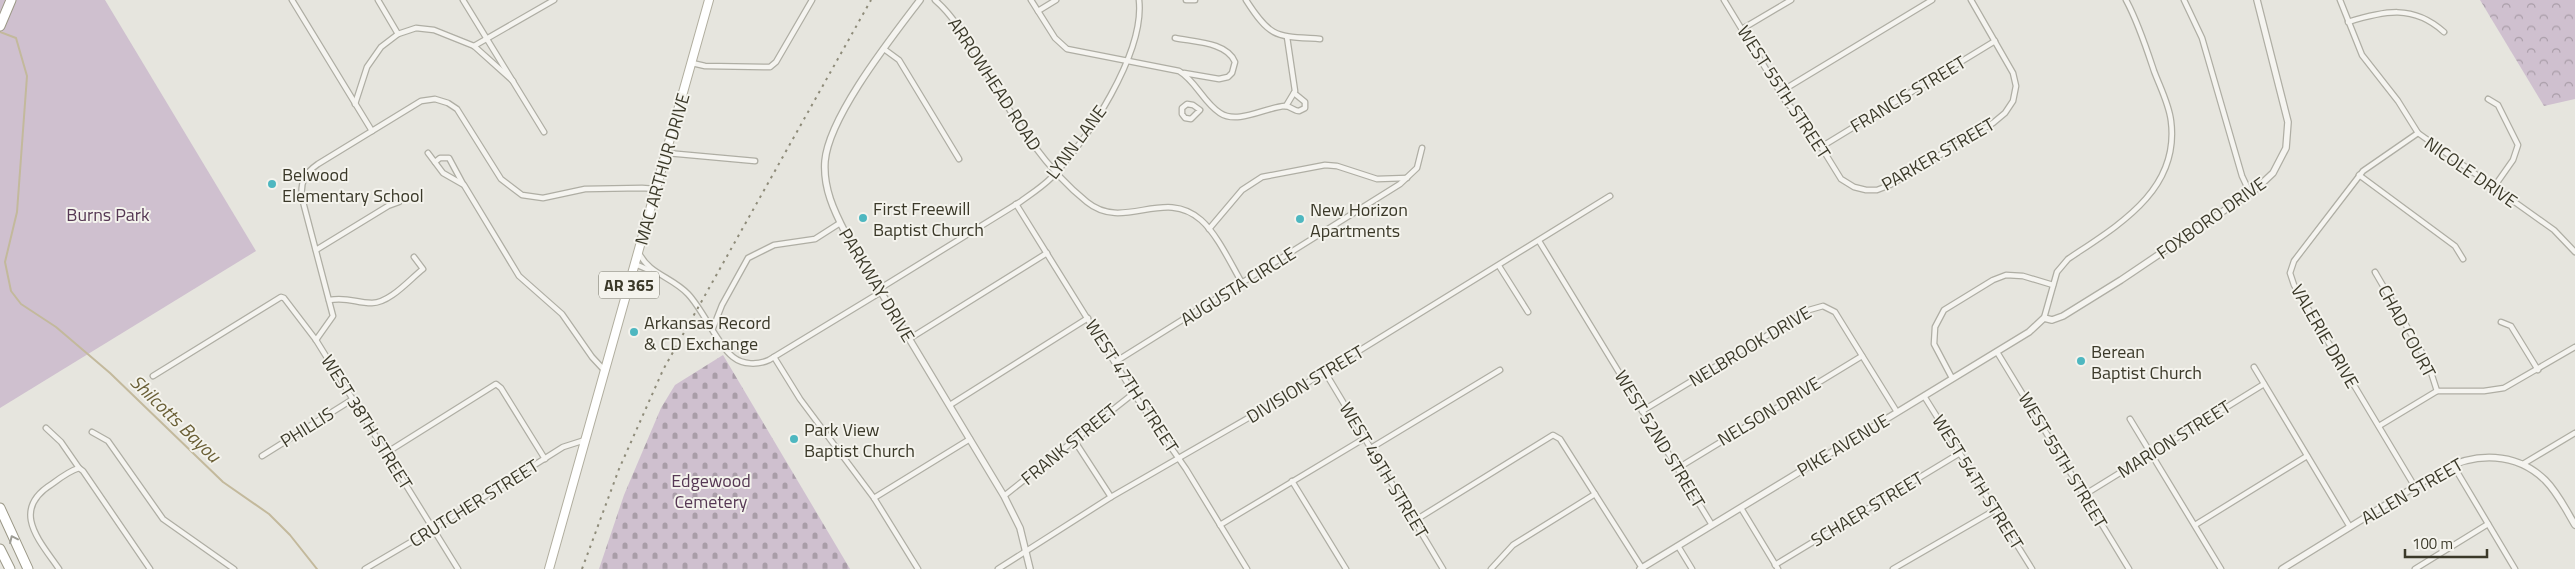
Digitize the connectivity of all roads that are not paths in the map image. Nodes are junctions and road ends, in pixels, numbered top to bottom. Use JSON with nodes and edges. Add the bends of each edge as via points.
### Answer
{"nodes":[{"id":1,"x":11,"y":0,"type":"edge"},
{"id":2,"x":292,"y":0,"type":"edge"},
{"id":3,"x":378,"y":0,"type":"edge"},
{"id":4,"x":463,"y":0,"type":"edge"},
{"id":5,"x":554,"y":0,"type":"edge"},
{"id":6,"x":709,"y":0,"type":"edge"},
{"id":7,"x":812,"y":0,"type":"edge"},
{"id":8,"x":920,"y":0,"type":"edge"},
{"id":9,"x":935,"y":0,"type":"edge"},
{"id":10,"x":1031,"y":0,"type":"edge"},
{"id":11,"x":1056,"y":0,"type":"edge"},
{"id":12,"x":1140,"y":0,"type":"edge"},
{"id":13,"x":1186,"y":0,"type":"edge"},
{"id":14,"x":1195,"y":0,"type":"edge"},
{"id":15,"x":1246,"y":0,"type":"edge"},
{"id":16,"x":1724,"y":0,"type":"edge"},
{"id":17,"x":1791,"y":0,"type":"edge"},
{"id":18,"x":1932,"y":0,"type":"edge"},
{"id":19,"x":1971,"y":0,"type":"edge"},
{"id":20,"x":2126,"y":0,"type":"edge"},
{"id":21,"x":2184,"y":0,"type":"edge"},
{"id":22,"x":2257,"y":0,"type":"edge"},
{"id":23,"x":2340,"y":0,"type":"edge"},
{"id":24,"x":1038,"y":11,"type":"junction"},
{"id":25,"x":2348,"y":22,"type":"junction"},
{"id":26,"x":0,"y":26,"type":"edge"},
{"id":27,"x":1742,"y":30,"type":"junction"},
{"id":28,"x":2444,"y":32,"type":"dead end"},
{"id":29,"x":398,"y":34,"type":"junction"},
{"id":30,"x":1287,"y":37,"type":"junction"},
{"id":31,"x":1175,"y":38,"type":"dead end"},
{"id":32,"x":1320,"y":39,"type":"dead end"},
{"id":33,"x":487,"y":40,"type":"junction"},
{"id":34,"x":1995,"y":41,"type":"junction"},
{"id":35,"x":474,"y":46,"type":"junction"},
{"id":36,"x":884,"y":49,"type":"junction"},
{"id":37,"x":1128,"y":61,"type":"junction"},
{"id":38,"x":692,"y":63,"type":"junction"},
{"id":39,"x":1182,"y":73,"type":"junction"},
{"id":40,"x":513,"y":81,"type":"junction"},
{"id":41,"x":1780,"y":92,"type":"junction"},
{"id":42,"x":1294,"y":93,"type":"junction"},
{"id":43,"x":2488,"y":99,"type":"dead end"},
{"id":44,"x":355,"y":104,"type":"junction"},
{"id":45,"x":1210,"y":104,"type":"junction"},
{"id":46,"x":1286,"y":106,"type":"junction"},
{"id":47,"x":1200,"y":110,"type":"dead end"},
{"id":48,"x":372,"y":131,"type":"junction"},
{"id":49,"x":544,"y":132,"type":"dead end"},
{"id":50,"x":2418,"y":133,"type":"junction"},
{"id":51,"x":1821,"y":147,"type":"junction"},
{"id":52,"x":1422,"y":148,"type":"dead end"},
{"id":53,"x":428,"y":152,"type":"dead end"},
{"id":54,"x":667,"y":153,"type":"junction"},
{"id":55,"x":958,"y":159,"type":"dead end"},
{"id":56,"x":754,"y":161,"type":"dead end"},
{"id":57,"x":435,"y":162,"type":"junction"},
{"id":58,"x":1057,"y":172,"type":"junction"},
{"id":59,"x":2359,"y":175,"type":"junction"},
{"id":60,"x":1408,"y":178,"type":"junction"},
{"id":61,"x":1846,"y":183,"type":"joint"},
{"id":62,"x":464,"y":185,"type":"junction"},
{"id":63,"x":2494,"y":187,"type":"junction"},
{"id":64,"x":656,"y":190,"type":"junction"},
{"id":65,"x":2250,"y":193,"type":"junction"},
{"id":66,"x":1610,"y":196,"type":"dead end"},
{"id":67,"x":398,"y":202,"type":"dead end"},
{"id":68,"x":1016,"y":204,"type":"junction"},
{"id":69,"x":840,"y":223,"type":"junction"},
{"id":70,"x":1209,"y":230,"type":"junction"},
{"id":71,"x":1538,"y":241,"type":"junction"},
{"id":72,"x":316,"y":250,"type":"junction"},
{"id":73,"x":2575,"y":252,"type":"edge"},
{"id":74,"x":639,"y":253,"type":"junction"},
{"id":75,"x":1047,"y":253,"type":"junction"},
{"id":76,"x":414,"y":257,"type":"dead end"},
{"id":77,"x":2463,"y":259,"type":"dead end"},
{"id":78,"x":635,"y":264,"type":"junction"},
{"id":79,"x":1499,"y":266,"type":"junction"},
{"id":80,"x":650,"y":270,"type":"junction"},
{"id":81,"x":2375,"y":272,"type":"dead end"},
{"id":82,"x":1242,"y":283,"type":"junction"},
{"id":83,"x":2053,"y":285,"type":"junction"},
{"id":84,"x":880,"y":291,"type":"junction"},
{"id":85,"x":329,"y":300,"type":"junction"},
{"id":86,"x":1528,"y":312,"type":"dead end"},
{"id":87,"x":1088,"y":318,"type":"junction"},
{"id":88,"x":2044,"y":318,"type":"junction"},
{"id":89,"x":2502,"y":322,"type":"dead end"},
{"id":90,"x":713,"y":328,"type":"junction"},
{"id":91,"x":909,"y":339,"type":"junction"},
{"id":92,"x":316,"y":340,"type":"junction"},
{"id":93,"x":2575,"y":348,"type":"edge"},
{"id":94,"x":1997,"y":352,"type":"junction"},
{"id":95,"x":1862,"y":356,"type":"junction"},
{"id":96,"x":774,"y":357,"type":"junction"},
{"id":97,"x":1114,"y":362,"type":"junction"},
{"id":98,"x":2254,"y":367,"type":"dead end"},
{"id":99,"x":1500,"y":370,"type":"dead end"},
{"id":100,"x":2538,"y":370,"type":"junction"},
{"id":101,"x":605,"y":371,"type":"junction"},
{"id":102,"x":1326,"y":372,"type":"junction"},
{"id":103,"x":153,"y":376,"type":"dead end"},
{"id":104,"x":1952,"y":378,"type":"junction"},
{"id":105,"x":2264,"y":384,"type":"junction"},
{"id":106,"x":2437,"y":391,"type":"junction"},
{"id":107,"x":1134,"y":393,"type":"junction"},
{"id":108,"x":1924,"y":396,"type":"junction"},
{"id":109,"x":353,"y":399,"type":"junction"},
{"id":110,"x":950,"y":405,"type":"junction"},
{"id":111,"x":1642,"y":411,"type":"junction"},
{"id":112,"x":1897,"y":412,"type":"junction"},
{"id":113,"x":2130,"y":419,"type":"dead end"},
{"id":114,"x":2378,"y":426,"type":"junction"},
{"id":115,"x":46,"y":428,"type":"dead end"},
{"id":116,"x":92,"y":432,"type":"dead end"},
{"id":117,"x":2575,"y":432,"type":"edge"},
{"id":118,"x":1365,"y":438,"type":"junction"},
{"id":119,"x":970,"y":439,"type":"junction"},
{"id":120,"x":586,"y":440,"type":"junction"},
{"id":121,"x":1074,"y":440,"type":"junction"},
{"id":122,"x":1371,"y":448,"type":"junction"},
{"id":123,"x":386,"y":453,"type":"junction"},
{"id":124,"x":1960,"y":453,"type":"junction"},
{"id":125,"x":2151,"y":454,"type":"junction"},
{"id":126,"x":262,"y":456,"type":"dead end"},
{"id":127,"x":2307,"y":456,"type":"junction"},
{"id":128,"x":1178,"y":457,"type":"junction"},
{"id":129,"x":545,"y":459,"type":"junction"},
{"id":130,"x":2453,"y":464,"type":"junction"},
{"id":131,"x":2523,"y":464,"type":"junction"},
{"id":132,"x":79,"y":468,"type":"junction"},
{"id":133,"x":1678,"y":468,"type":"junction"},
{"id":134,"x":1292,"y":481,"type":"junction"},
{"id":135,"x":2415,"y":487,"type":"junction"},
{"id":136,"x":1595,"y":494,"type":"junction"},
{"id":137,"x":2084,"y":495,"type":"junction"},
{"id":138,"x":1004,"y":496,"type":"junction"},
{"id":139,"x":1111,"y":497,"type":"junction"},
{"id":140,"x":874,"y":498,"type":"junction"},
{"id":141,"x":0,"y":508,"type":"edge"},
{"id":142,"x":1741,"y":508,"type":"junction"},
{"id":143,"x":1995,"y":510,"type":"junction"},
{"id":144,"x":1414,"y":521,"type":"junction"},
{"id":145,"x":2488,"y":524,"type":"junction"},
{"id":146,"x":1220,"y":525,"type":"junction"},
{"id":147,"x":1712,"y":525,"type":"junction"},
{"id":148,"x":2194,"y":525,"type":"junction"},
{"id":149,"x":2575,"y":525,"type":"edge"},
{"id":150,"x":2350,"y":527,"type":"junction"},
{"id":151,"x":433,"y":529,"type":"junction"},
{"id":152,"x":1678,"y":546,"type":"junction"},
{"id":153,"x":0,"y":550,"type":"edge"},
{"id":154,"x":1026,"y":551,"type":"junction"},
{"id":155,"x":2426,"y":562,"type":"junction"},
{"id":156,"x":1776,"y":567,"type":"edge"},
{"id":157,"x":1641,"y":568,"type":"edge"},
{"id":158,"x":10,"y":569,"type":"edge"},
{"id":159,"x":28,"y":569,"type":"edge"},
{"id":160,"x":58,"y":569,"type":"edge"},
{"id":161,"x":150,"y":569,"type":"edge"},
{"id":162,"x":234,"y":569,"type":"edge"},
{"id":163,"x":365,"y":569,"type":"edge"},
{"id":164,"x":458,"y":569,"type":"edge"},
{"id":165,"x":549,"y":569,"type":"edge"},
{"id":166,"x":918,"y":569,"type":"edge"},
{"id":167,"x":998,"y":569,"type":"edge"},
{"id":168,"x":1030,"y":569,"type":"edge"},
{"id":169,"x":1247,"y":569,"type":"edge"},
{"id":170,"x":1346,"y":569,"type":"edge"},
{"id":171,"x":1443,"y":569,"type":"edge"},
{"id":172,"x":1491,"y":569,"type":"edge"},
{"id":173,"x":1692,"y":569,"type":"edge"},
{"id":174,"x":1893,"y":569,"type":"edge"},
{"id":175,"x":2032,"y":569,"type":"edge"},
{"id":176,"x":2129,"y":569,"type":"edge"},
{"id":177,"x":2221,"y":569,"type":"edge"},
{"id":178,"x":2282,"y":569,"type":"edge"},
{"id":179,"x":2415,"y":569,"type":"edge"},
{"id":180,"x":2430,"y":569,"type":"edge"},
{"id":181,"x":2515,"y":569,"type":"edge"}],
"edges":[{"from":1,"to":26,"type":"highway"},
{"from":2,"to":44,"type":"street"},
{"from":3,"to":29,"type":"street"},
{"from":4,"to":33,"type":"street"},
{"from":5,"to":33,"type":"street"},
{"from":6,"to":38,"type":"main road","name":"MAC ARTHUR DRIVE","number":"AR 365"},
{"from":7,"to":38,"type":"street","via":[[770,67]]},
{"from":8,"to":36,"type":"street","name":"PARKWAY DRIVE"},
{"from":9,"to":58,"type":"street","name":"ARROWHEAD ROAD","via":[[955,21],[1031,143]]},
{"from":10,"to":24,"type":"street"},
{"from":11,"to":24,"type":"street"},
{"from":12,"to":37,"type":"street","name":"LYNN LANE","via":[[1136,37]]},
{"from":13,"to":14,"type":"street"},
{"from":15,"to":30,"type":"street","via":[[1268,30]]},
{"from":16,"to":27,"type":"street","name":"WEST 55TH STREET"},
{"from":17,"to":27,"type":"street"},
{"from":18,"to":41,"type":"street"},
{"from":19,"to":34,"type":"street"},
{"from":20,"to":83,"type":"street","via":[[2169,110],[2172,136],[2168,158],[2158,184],[2147,200],[2066,260]]},
{"from":21,"to":65,"type":"street","via":[[2202,38]]},
{"from":22,"to":65,"type":"street","name":"FOXBORO DRIVE","via":[[2284,105],[2288,134],[2278,166]]},
{"from":23,"to":25,"type":"street","name":"NICOLE DRIVE"},
{"from":24,"to":37,"type":"street","via":[[1055,38],[1067,49]]},
{"from":25,"to":28,"type":"street","via":[[2395,11],[2424,19]]},
{"from":25,"to":50,"type":"street","name":"NICOLE DRIVE","via":[[2362,55]]},
{"from":27,"to":41,"type":"street","name":"WEST 55TH STREET"},
{"from":29,"to":35,"type":"street","via":[[416,28],[434,30]]},
{"from":29,"to":44,"type":"street","via":[[372,58]]},
{"from":30,"to":32,"type":"street"},
{"from":30,"to":42,"type":"street"},
{"from":31,"to":39,"type":"street","via":[[1221,48],[1230,53],[1235,62],[1232,73],[1226,78]]},
{"from":33,"to":35,"type":"street"},
{"from":33,"to":40,"type":"street"},
{"from":34,"to":51,"type":"street","name":"FRANCIS STREET"},
{"from":34,"to":61,"type":"street","name":"PARKER STREET","via":[[2013,73],[2015,90],[2011,105],[2003,116],[1890,185],[1866,190]]},
{"from":35,"to":40,"type":"street"},
{"from":36,"to":55,"type":"street","via":[[898,60]]},
{"from":36,"to":69,"type":"street","name":"PARKWAY DRIVE","via":[[841,117],[828,148],[826,186]]},
{"from":37,"to":39,"type":"street"},
{"from":37,"to":58,"type":"street","name":"LYNN LANE","via":[[1093,123]]},
{"from":38,"to":54,"type":"main road","name":"MAC ARTHUR DRIVE","number":"AR 365"},
{"from":39,"to":45,"type":"street"},
{"from":40,"to":49,"type":"street"},
{"from":41,"to":51,"type":"street","name":"WEST 55TH STREET"},
{"from":42,"to":46,"type":"street"},
{"from":42,"to":46,"type":"street","via":[[1304,100],[1305,108],[1298,112]]},
{"from":43,"to":63,"type":"street","via":[[2498,105],[2518,145],[2513,160]]},
{"from":44,"to":48,"type":"street"},
{"from":45,"to":46,"type":"street","via":[[1222,114],[1232,116]]},
{"from":45,"to":47,"type":"street"},
{"from":48,"to":64,"type":"street","name":"WEST 38TH STREET","via":[[421,101],[442,100],[461,114],[501,179],[522,195],[543,198],[585,189]]},
{"from":48,"to":72,"type":"street","name":"WEST 38TH STREET","via":[[306,174],[301,190]]},
{"from":50,"to":59,"type":"street","name":"VALERIE DRIVE"},
{"from":50,"to":63,"type":"street","name":"NICOLE DRIVE"},
{"from":51,"to":61,"type":"street","name":"WEST 55TH STREET","via":[[1836,173]]},
{"from":52,"to":60,"type":"street","name":"AUGUSTA CIRCLE","via":[[1420,162]]},
{"from":53,"to":57,"type":"street"},
{"from":54,"to":56,"type":"street"},
{"from":54,"to":64,"type":"main road","name":"MAC ARTHUR DRIVE","number":"AR 365"},
{"from":57,"to":62,"type":"street","via":[[449,177]]},
{"from":57,"to":62,"type":"street","via":[[449,158]]},
{"from":58,"to":68,"type":"street","name":"LYNN LANE"},
{"from":58,"to":70,"type":"street","name":"ARROWHEAD ROAD","via":[[1084,200],[1098,209],[1124,214],[1177,207],[1194,215]]},
{"from":59,"to":77,"type":"street","via":[[2455,246]]},
{"from":59,"to":114,"type":"street","name":"VALERIE DRIVE","via":[[2294,262],[2290,275]]},
{"from":60,"to":70,"type":"street","via":[[1377,179],[1330,165],[1262,177],[1242,190]]},
{"from":60,"to":82,"type":"street","name":"AUGUSTA CIRCLE"},
{"from":62,"to":101,"type":"street","via":[[519,276],[562,314]]},
{"from":63,"to":73,"type":"street","name":"NICOLE DRIVE","via":[[2554,230]]},
{"from":64,"to":74,"type":"main road","name":"MAC ARTHUR DRIVE","number":"AR 365"},
{"from":65,"to":88,"type":"street","name":"FOXBORO DRIVE","via":[[2084,304],[2057,318]]},
{"from":66,"to":71,"type":"street","name":"DIVISION STREET"},
{"from":67,"to":72,"type":"street"},
{"from":68,"to":75,"type":"street","name":"WEST 47TH STREET"},
{"from":68,"to":84,"type":"street","name":"LYNN LANE"},
{"from":69,"to":84,"type":"street","name":"PARKWAY DRIVE"},
{"from":69,"to":90,"type":"street","via":[[815,239],[774,246],[748,258]]},
{"from":70,"to":82,"type":"street","name":"ARROWHEAD ROAD"},
{"from":71,"to":79,"type":"street","name":"DIVISION STREET"},
{"from":71,"to":111,"type":"street","name":"WEST 52ND STREET"},
{"from":72,"to":85,"type":"street","name":"WEST 38TH STREET"},
{"from":74,"to":78,"type":"main road","name":"MAC ARTHUR DRIVE","number":"AR 365"},
{"from":74,"to":80,"type":"street","name":"LYNN LANE"},
{"from":75,"to":87,"type":"street","name":"WEST 47TH STREET"},
{"from":75,"to":91,"type":"street"},
{"from":76,"to":85,"type":"street","via":[[423,269],[383,300],[372,303],[349,298]]},
{"from":78,"to":80,"type":"street","name":"LYNN LANE"},
{"from":78,"to":101,"type":"main road","name":"MAC ARTHUR DRIVE","number":"AR 365"},
{"from":79,"to":86,"type":"street"},
{"from":79,"to":102,"type":"street","name":"DIVISION STREET"},
{"from":80,"to":90,"type":"street","name":"LYNN LANE","via":[[680,286],[695,301]]},
{"from":81,"to":106,"type":"street","name":"CHAD COURT","via":[[2428,364]]},
{"from":82,"to":97,"type":"street","name":"AUGUSTA CIRCLE"},
{"from":83,"to":88,"type":"street"},
{"from":83,"to":104,"type":"street","via":[[2023,276],[2006,275],[1944,310],[1935,328],[1934,344]]},
{"from":84,"to":91,"type":"street","name":"PARKWAY DRIVE"},
{"from":84,"to":96,"type":"street","name":"LYNN LANE"},
{"from":85,"to":92,"type":"street","name":"WEST 38TH STREET","via":[[332,318]]},
{"from":87,"to":97,"type":"street","name":"WEST 47TH STREET"},
{"from":87,"to":110,"type":"street"},
{"from":88,"to":94,"type":"street","name":"PIKE AVENUE","via":[[2029,332]]},
{"from":89,"to":100,"type":"street","via":[[2511,326]]},
{"from":90,"to":96,"type":"street","name":"LYNN LANE","via":[[728,352],[739,361],[759,363]]},
{"from":91,"to":110,"type":"street","name":"PARKWAY DRIVE"},
{"from":92,"to":103,"type":"street","via":[[286,299],[281,297]]},
{"from":92,"to":109,"type":"street","name":"WEST 38TH STREET"},
{"from":93,"to":100,"type":"street"},
{"from":94,"to":104,"type":"street","name":"PIKE AVENUE"},
{"from":94,"to":137,"type":"street","name":"WEST 55TH STREET"},
{"from":95,"to":111,"type":"street","name":"NELBROOK DRIVE","via":[[1835,312],[1826,306],[1818,306]]},
{"from":95,"to":112,"type":"street","name":"NELBROOK DRIVE"},
{"from":95,"to":133,"type":"street","name":"NELSON DRIVE"},
{"from":96,"to":140,"type":"street","via":[[800,399]]},
{"from":97,"to":107,"type":"street","name":"WEST 47TH STREET"},
{"from":98,"to":105,"type":"street"},
{"from":99,"to":122,"type":"street"},
{"from":100,"to":106,"type":"street","via":[[2494,391]]},
{"from":101,"to":120,"type":"main road","name":"MAC ARTHUR DRIVE","number":"AR 365"},
{"from":102,"to":118,"type":"street","name":"WEST 49TH STREET"},
{"from":102,"to":128,"type":"street","name":"DIVISION STREET"},
{"from":104,"to":108,"type":"street","name":"PIKE AVENUE"},
{"from":105,"to":125,"type":"street","name":"MARION STREET"},
{"from":105,"to":127,"type":"street"},
{"from":106,"to":114,"type":"street"},
{"from":107,"to":121,"type":"street","name":"FRANK STREET"},
{"from":107,"to":128,"type":"street","name":"WEST 47TH STREET"},
{"from":108,"to":112,"type":"street","name":"PIKE AVENUE"},
{"from":108,"to":124,"type":"street","name":"WEST 54TH STREET"},
{"from":109,"to":123,"type":"street","name":"WEST 38TH STREET"},
{"from":109,"to":126,"type":"street","name":"PHILLIS"},
{"from":110,"to":119,"type":"street","name":"PARKWAY DRIVE"},
{"from":111,"to":133,"type":"street","name":"WEST 52ND STREET"},
{"from":112,"to":142,"type":"street","name":"PIKE AVENUE"},
{"from":113,"to":125,"type":"street"},
{"from":114,"to":135,"type":"street","name":"VALERIE DRIVE"},
{"from":115,"to":132,"type":"street","via":[[61,442]]},
{"from":116,"to":162,"type":"street","via":[[108,442],[163,519]]},
{"from":117,"to":131,"type":"street"},
{"from":118,"to":122,"type":"street","name":"WEST 49TH STREET"},
{"from":118,"to":134,"type":"street"},
{"from":119,"to":138,"type":"street","name":"PARKWAY DRIVE"},
{"from":119,"to":140,"type":"street"},
{"from":120,"to":129,"type":"street","name":"CRUTCHER STREET","via":[[569,444]]},
{"from":120,"to":165,"type":"main road","name":"MAC ARTHUR DRIVE","number":"AR 365"},
{"from":121,"to":138,"type":"street","name":"FRANK STREET"},
{"from":121,"to":139,"type":"street"},
{"from":122,"to":144,"type":"street","name":"WEST 49TH STREET"},
{"from":123,"to":129,"type":"street","via":[[496,384]]},
{"from":123,"to":151,"type":"street","name":"WEST 38TH STREET"},
{"from":124,"to":143,"type":"street","name":"WEST 54TH STREET"},
{"from":124,"to":156,"type":"street","name":"SCHAER STREET"},
{"from":125,"to":137,"type":"street","name":"MARION STREET"},
{"from":125,"to":148,"type":"street"},
{"from":127,"to":148,"type":"street"},
{"from":127,"to":150,"type":"street"},
{"from":128,"to":139,"type":"street","name":"DIVISION STREET"},
{"from":128,"to":146,"type":"street","name":"WEST 47TH STREET"},
{"from":129,"to":151,"type":"street","name":"CRUTCHER STREET"},
{"from":130,"to":131,"type":"street","name":"ALLEN STREET","via":[[2484,457]]},
{"from":130,"to":135,"type":"street","name":"ALLEN STREET"},
{"from":130,"to":145,"type":"street"},
{"from":131,"to":149,"type":"street","via":[[2549,484]]},
{"from":132,"to":160,"type":"street","via":[[44,489],[34,500],[30,512],[31,524]]},
{"from":132,"to":161,"type":"street"},
{"from":133,"to":147,"type":"street","name":"WEST 52ND STREET"},
{"from":134,"to":146,"type":"street"},
{"from":134,"to":170,"type":"street"},
{"from":135,"to":150,"type":"street","name":"ALLEN STREET"},
{"from":136,"to":144,"type":"street","via":[[1557,436],[1547,437]]},
{"from":136,"to":157,"type":"street"},
{"from":136,"to":172,"type":"street","via":[[1520,540]]},
{"from":137,"to":176,"type":"street","name":"WEST 55TH STREET"},
{"from":138,"to":154,"type":"street","name":"PARKWAY DRIVE","via":[[1020,528]]},
{"from":139,"to":154,"type":"street","name":"DIVISION STREET"},
{"from":140,"to":166,"type":"street"},
{"from":159,"to":141,"type":"highway","one_way":true},
{"from":142,"to":147,"type":"street","name":"PIKE AVENUE"},
{"from":142,"to":156,"type":"street"},
{"from":143,"to":174,"type":"street"},
{"from":143,"to":175,"type":"street","name":"WEST 54TH STREET"},
{"from":144,"to":171,"type":"street","name":"WEST 49TH STREET"},
{"from":145,"to":155,"type":"street"},
{"from":145,"to":181,"type":"street"},
{"from":146,"to":169,"type":"street","name":"WEST 47TH STREET"},
{"from":147,"to":152,"type":"street","name":"PIKE AVENUE"},
{"from":148,"to":177,"type":"street"},
{"from":150,"to":178,"type":"street","name":"ALLEN STREET"},
{"from":151,"to":163,"type":"street","name":"CRUTCHER STREET"},
{"from":151,"to":164,"type":"street","name":"WEST 38TH STREET"},
{"from":152,"to":157,"type":"street","name":"PIKE AVENUE"},
{"from":152,"to":173,"type":"street"},
{"from":153,"to":158,"type":"highway"},
{"from":154,"to":167,"type":"street","name":"DIVISION STREET"},
{"from":154,"to":168,"type":"street","name":"PARKWAY DRIVE"},
{"from":155,"to":179,"type":"street"},
{"from":155,"to":180,"type":"street"}]}
